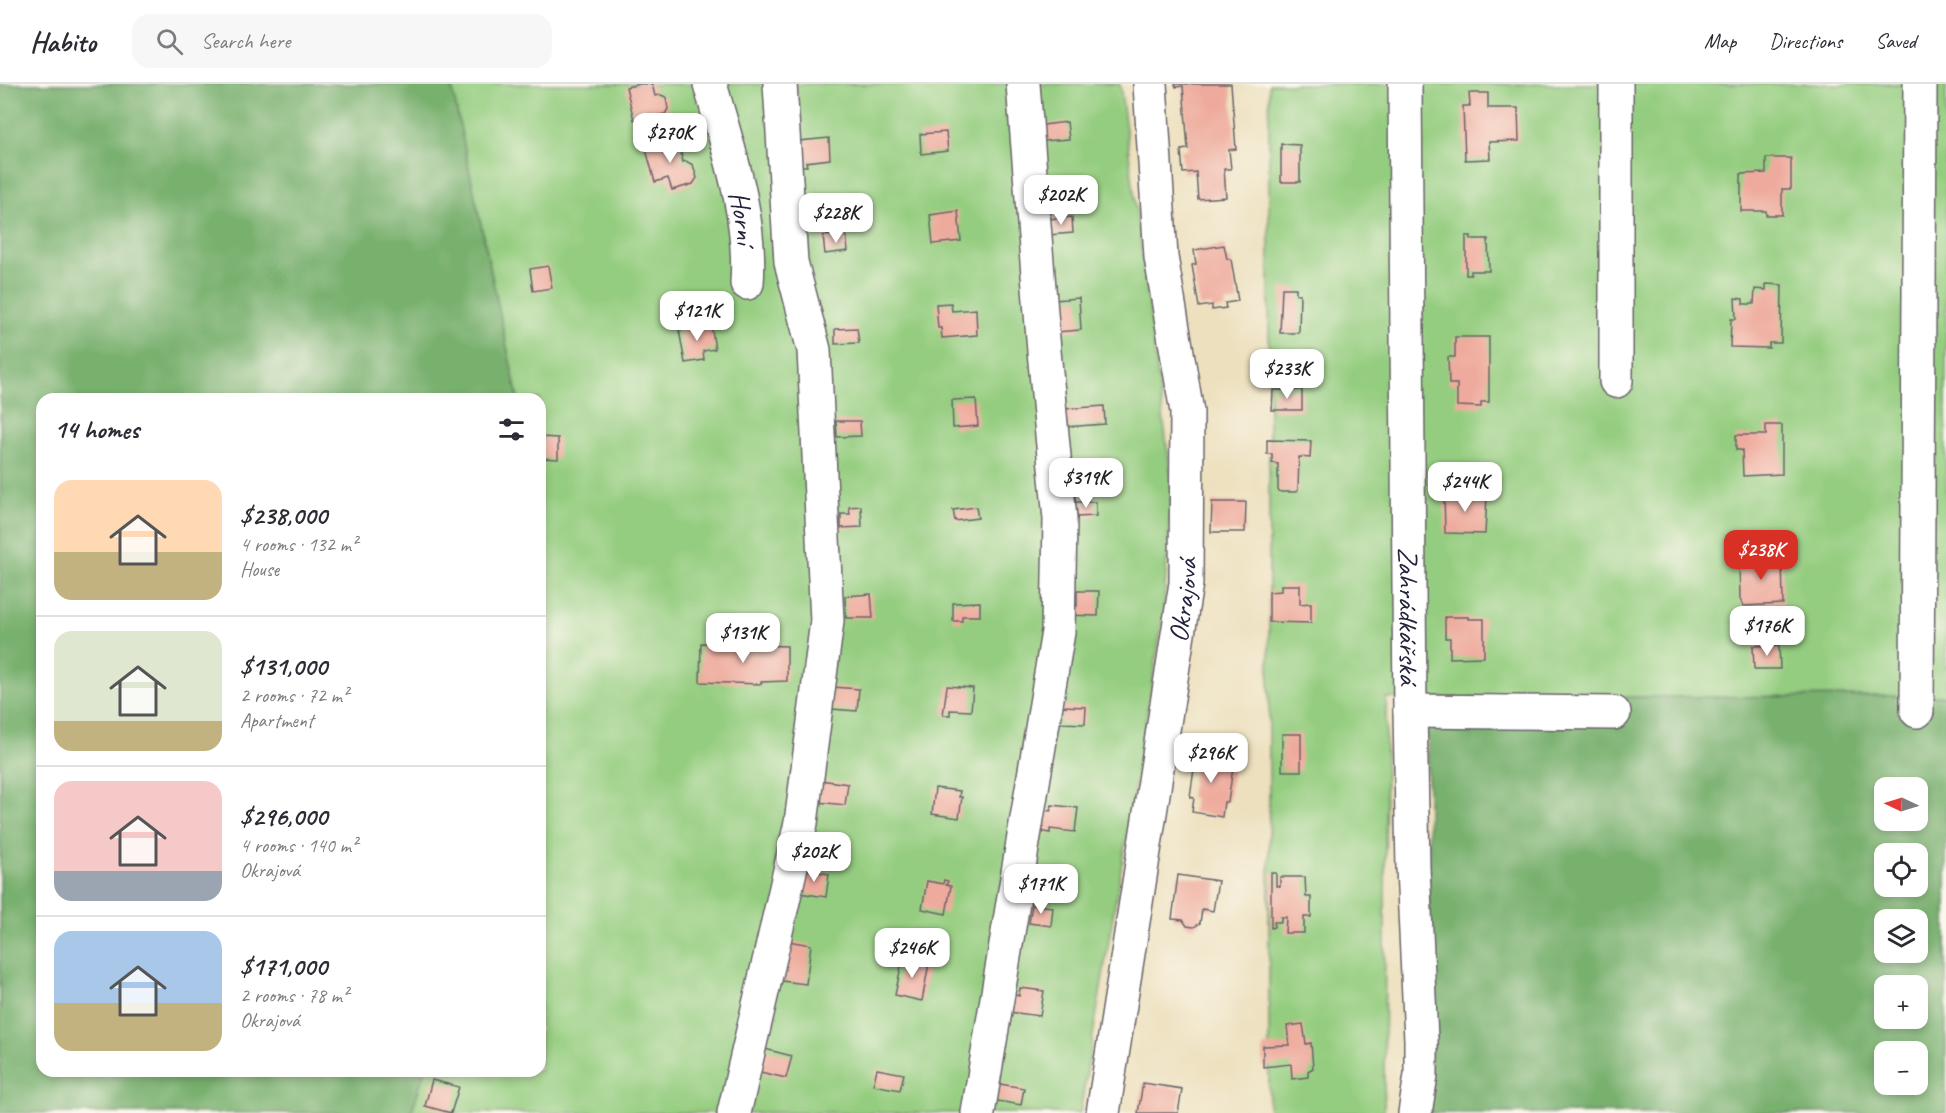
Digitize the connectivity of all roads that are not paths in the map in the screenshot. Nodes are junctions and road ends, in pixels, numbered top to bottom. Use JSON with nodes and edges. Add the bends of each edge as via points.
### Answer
{"nodes":[{"id":1,"x":710,"y":84,"type":"edge"},
{"id":2,"x":780,"y":84,"type":"edge"},
{"id":3,"x":1023,"y":84,"type":"edge"},
{"id":4,"x":1150,"y":84,"type":"edge"},
{"id":5,"x":1405,"y":84,"type":"edge"},
{"id":6,"x":1616,"y":84,"type":"edge"},
{"id":7,"x":1920,"y":84,"type":"edge"},
{"id":8,"x":747,"y":283,"type":"dead end"},
{"id":9,"x":1616,"y":381,"type":"dead end"},
{"id":10,"x":1410,"y":711,"type":"junction"},
{"id":11,"x":1917,"y":711,"type":"dead end"},
{"id":12,"x":1614,"y":713,"type":"dead end"},
{"id":13,"x":734,"y":1113,"type":"edge"},
{"id":14,"x":978,"y":1113,"type":"edge"},
{"id":15,"x":1103,"y":1113,"type":"edge"},
{"id":16,"x":1415,"y":1113,"type":"edge"}],
"edges":[{"from":1,"to":8,"type":"street","name":"Horní","via":[[739,192]]},
{"from":2,"to":13,"type":"street","via":[[790,262],[814,350],[827,621],[801,823]]},
{"from":3,"to":14,"type":"street","via":[[1060,519],[1058,632]]},
{"from":4,"to":15,"type":"street","name":"Okrajová","via":[[1161,256],[1187,412],[1186,584]]},
{"from":5,"to":10,"type":"street","name":"Zahrádkářská"},
{"from":6,"to":9,"type":"street"},
{"from":7,"to":11,"type":"street"},
{"from":10,"to":12,"type":"street"},
{"from":10,"to":16,"type":"street","name":"Zahrádkářská","via":[[1421,1075]]}]}
